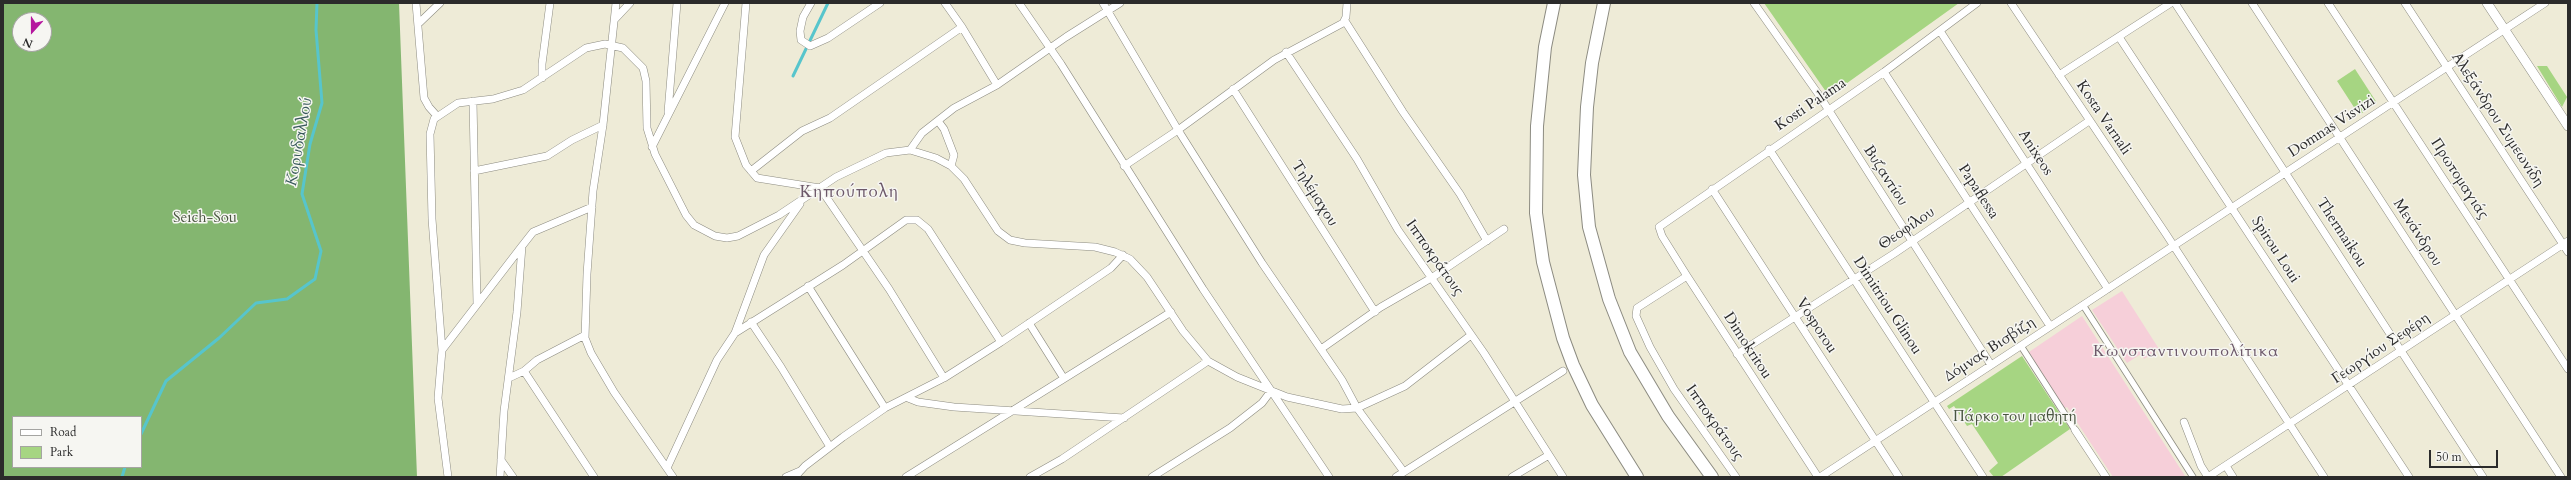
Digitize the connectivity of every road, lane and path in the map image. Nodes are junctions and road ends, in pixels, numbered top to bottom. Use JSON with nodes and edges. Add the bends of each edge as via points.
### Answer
{"nodes":[{"id":1,"x":416,"y":3,"type":"edge"},
{"id":2,"x":440,"y":3,"type":"edge"},
{"id":3,"x":550,"y":3,"type":"edge"},
{"id":4,"x":616,"y":3,"type":"edge"},
{"id":5,"x":630,"y":3,"type":"edge"},
{"id":6,"x":677,"y":3,"type":"edge"},
{"id":7,"x":725,"y":3,"type":"edge"},
{"id":8,"x":746,"y":3,"type":"edge"},
{"id":9,"x":811,"y":3,"type":"edge"},
{"id":10,"x":880,"y":3,"type":"edge"},
{"id":11,"x":945,"y":3,"type":"edge"},
{"id":12,"x":1019,"y":3,"type":"edge"},
{"id":13,"x":1103,"y":3,"type":"edge"},
{"id":14,"x":1120,"y":3,"type":"edge"},
{"id":15,"x":1347,"y":3,"type":"edge"},
{"id":16,"x":1554,"y":3,"type":"edge"},
{"id":17,"x":1604,"y":3,"type":"edge"},
{"id":18,"x":1754,"y":3,"type":"edge"},
{"id":19,"x":1977,"y":3,"type":"edge"},
{"id":20,"x":2011,"y":3,"type":"edge"},
{"id":21,"x":2171,"y":3,"type":"edge"},
{"id":22,"x":2175,"y":3,"type":"edge"},
{"id":23,"x":2252,"y":3,"type":"edge"},
{"id":24,"x":2328,"y":3,"type":"edge"},
{"id":25,"x":2405,"y":3,"type":"edge"},
{"id":26,"x":2487,"y":3,"type":"edge"},
{"id":27,"x":2545,"y":3,"type":"edge"},
{"id":28,"x":1108,"y":11,"type":"junction"},
{"id":29,"x":615,"y":19,"type":"junction"},
{"id":30,"x":1345,"y":21,"type":"junction"},
{"id":31,"x":418,"y":24,"type":"junction"},
{"id":32,"x":962,"y":27,"type":"junction"},
{"id":33,"x":2505,"y":30,"type":"junction"},
{"id":34,"x":1940,"y":31,"type":"junction"},
{"id":35,"x":2119,"y":38,"type":"junction"},
{"id":36,"x":613,"y":44,"type":"junction"},
{"id":37,"x":1049,"y":49,"type":"junction"},
{"id":38,"x":1286,"y":52,"type":"junction"},
{"id":39,"x":2447,"y":68,"type":"junction"},
{"id":40,"x":1884,"y":72,"type":"junction"},
{"id":41,"x":2059,"y":75,"type":"junction"},
{"id":42,"x":542,"y":78,"type":"junction"},
{"id":43,"x":997,"y":85,"type":"junction"},
{"id":44,"x":1233,"y":89,"type":"junction"},
{"id":45,"x":473,"y":101,"type":"junction"},
{"id":46,"x":2394,"y":103,"type":"junction"},
{"id":47,"x":1828,"y":109,"type":"junction"},
{"id":48,"x":437,"y":116,"type":"junction"},
{"id":49,"x":668,"y":116,"type":"junction"},
{"id":50,"x":938,"y":121,"type":"junction"},
{"id":51,"x":2089,"y":121,"type":"junction"},
{"id":52,"x":603,"y":125,"type":"junction"},
{"id":53,"x":2568,"y":126,"type":"edge"},
{"id":54,"x":1178,"y":130,"type":"junction"},
{"id":55,"x":2339,"y":139,"type":"junction"},
{"id":56,"x":652,"y":147,"type":"junction"},
{"id":57,"x":910,"y":150,"type":"junction"},
{"id":58,"x":1769,"y":150,"type":"junction"},
{"id":59,"x":2026,"y":164,"type":"junction"},
{"id":60,"x":951,"y":166,"type":"junction"},
{"id":61,"x":1124,"y":166,"type":"junction"},
{"id":62,"x":474,"y":171,"type":"junction"},
{"id":63,"x":751,"y":171,"type":"junction"},
{"id":64,"x":2287,"y":173,"type":"junction"},
{"id":65,"x":820,"y":188,"type":"junction"},
{"id":66,"x":1712,"y":189,"type":"junction"},
{"id":67,"x":804,"y":199,"type":"junction"},
{"id":68,"x":1969,"y":203,"type":"junction"},
{"id":69,"x":592,"y":207,"type":"junction"},
{"id":70,"x":2232,"y":209,"type":"junction"},
{"id":71,"x":1659,"y":227,"type":"joint"},
{"id":72,"x":1504,"y":229,"type":"dead end"},
{"id":73,"x":1487,"y":240,"type":"junction"},
{"id":74,"x":1912,"y":241,"type":"junction"},
{"id":75,"x":2566,"y":243,"type":"edge"},
{"id":76,"x":522,"y":246,"type":"junction"},
{"id":77,"x":2174,"y":247,"type":"junction"},
{"id":78,"x":864,"y":250,"type":"junction"},
{"id":79,"x":2568,"y":252,"type":"edge"},
{"id":80,"x":1123,"y":255,"type":"junction"},
{"id":81,"x":1687,"y":276,"type":"junction"},
{"id":82,"x":1433,"y":277,"type":"junction"},
{"id":83,"x":1855,"y":279,"type":"junction"},
{"id":84,"x":2509,"y":279,"type":"junction"},
{"id":85,"x":808,"y":286,"type":"junction"},
{"id":86,"x":2108,"y":289,"type":"junction"},
{"id":87,"x":477,"y":304,"type":"junction"},
{"id":88,"x":2083,"y":305,"type":"junction"},
{"id":89,"x":1171,"y":312,"type":"junction"},
{"id":90,"x":1375,"y":312,"type":"junction"},
{"id":91,"x":2455,"y":314,"type":"junction"},
{"id":92,"x":1795,"y":318,"type":"junction"},
{"id":93,"x":751,"y":322,"type":"junction"},
{"id":94,"x":1029,"y":323,"type":"junction"},
{"id":95,"x":2050,"y":326,"type":"junction"},
{"id":96,"x":735,"y":334,"type":"junction"},
{"id":97,"x":1471,"y":334,"type":"junction"},
{"id":98,"x":585,"y":335,"type":"junction"},
{"id":99,"x":1000,"y":342,"type":"junction"},
{"id":100,"x":2020,"y":346,"type":"junction"},
{"id":101,"x":1321,"y":349,"type":"junction"},
{"id":102,"x":442,"y":350,"type":"junction"},
{"id":103,"x":2401,"y":351,"type":"junction"},
{"id":104,"x":1737,"y":354,"type":"junction"},
{"id":105,"x":1208,"y":362,"type":"junction"},
{"id":106,"x":1991,"y":364,"type":"junction"},
{"id":107,"x":2568,"y":369,"type":"edge"},
{"id":108,"x":524,"y":371,"type":"junction"},
{"id":109,"x":1563,"y":371,"type":"dead end"},
{"id":110,"x":1063,"y":377,"type":"junction"},
{"id":111,"x":509,"y":378,"type":"junction"},
{"id":112,"x":944,"y":378,"type":"junction"},
{"id":113,"x":2348,"y":386,"type":"junction"},
{"id":114,"x":1271,"y":391,"type":"junction"},
{"id":115,"x":908,"y":398,"type":"junction"},
{"id":116,"x":1515,"y":401,"type":"junction"},
{"id":117,"x":1933,"y":402,"type":"junction"},
{"id":118,"x":885,"y":408,"type":"junction"},
{"id":119,"x":1357,"y":408,"type":"junction"},
{"id":120,"x":1011,"y":411,"type":"junction"},
{"id":121,"x":1124,"y":418,"type":"junction"},
{"id":122,"x":2184,"y":422,"type":"dead end"},
{"id":123,"x":2290,"y":425,"type":"junction"},
{"id":124,"x":2074,"y":430,"type":"joint"},
{"id":125,"x":1876,"y":441,"type":"junction"},
{"id":126,"x":830,"y":447,"type":"junction"},
{"id":127,"x":1549,"y":455,"type":"junction"},
{"id":128,"x":501,"y":460,"type":"junction"},
{"id":129,"x":2226,"y":466,"type":"junction"},
{"id":130,"x":667,"y":468,"type":"junction"},
{"id":131,"x":798,"y":474,"type":"edge"},
{"id":132,"x":1404,"y":474,"type":"edge"},
{"id":133,"x":448,"y":477,"type":"edge"},
{"id":134,"x":500,"y":477,"type":"edge"},
{"id":135,"x":513,"y":477,"type":"edge"},
{"id":136,"x":594,"y":477,"type":"edge"},
{"id":137,"x":673,"y":477,"type":"edge"},
{"id":138,"x":786,"y":477,"type":"edge"},
{"id":139,"x":906,"y":477,"type":"edge"},
{"id":140,"x":1030,"y":477,"type":"edge"},
{"id":141,"x":1152,"y":477,"type":"edge"},
{"id":142,"x":1329,"y":477,"type":"edge"},
{"id":143,"x":1396,"y":477,"type":"edge"},
{"id":144,"x":1512,"y":477,"type":"edge"},
{"id":145,"x":1563,"y":477,"type":"edge"},
{"id":146,"x":1637,"y":477,"type":"edge"},
{"id":147,"x":1712,"y":477,"type":"edge"},
{"id":148,"x":1736,"y":477,"type":"edge"},
{"id":149,"x":1819,"y":477,"type":"edge"},
{"id":150,"x":1899,"y":477,"type":"edge"},
{"id":151,"x":1983,"y":477,"type":"edge"},
{"id":152,"x":2106,"y":477,"type":"edge"},
{"id":153,"x":2193,"y":477,"type":"edge"},
{"id":154,"x":2208,"y":477,"type":"edge"},
{"id":155,"x":2233,"y":477,"type":"edge"},
{"id":156,"x":2324,"y":477,"type":"edge"},
{"id":157,"x":2409,"y":477,"type":"edge"},
{"id":158,"x":2483,"y":477,"type":"edge"},
{"id":159,"x":2561,"y":477,"type":"edge"}],
"edges":[{"from":1,"to":31,"type":"street"},
{"from":2,"to":31,"type":"street"},
{"from":3,"to":42,"type":"street"},
{"from":4,"to":29,"type":"street"},
{"from":5,"to":29,"type":"street"},
{"from":6,"to":49,"type":"street"},
{"from":7,"to":49,"type":"street"},
{"from":8,"to":63,"type":"street","via":[[735,137]]},
{"from":9,"to":10,"type":"street","via":[[803,17],[800,30],[802,40],[810,46],[828,38]]},
{"from":11,"to":32,"type":"street"},
{"from":12,"to":37,"type":"street"},
{"from":13,"to":28,"type":"street"},
{"from":14,"to":28,"type":"street"},
{"from":15,"to":30,"type":"street"},
{"from":16,"to":146,"type":"highway","via":[[1545,47],[1537,126],[1535,194],[1541,249],[1555,311],[1573,365],[1592,405]]},
{"from":17,"to":147,"type":"highway","via":[[1592,63],[1587,107],[1584,175],[1589,227],[1611,305],[1630,352],[1672,422]]},
{"from":18,"to":47,"type":"street","name":"Βυζαντίου"},
{"from":19,"to":34,"type":"street","name":"Kosti Palama"},
{"from":20,"to":41,"type":"street","name":"Kosta Varnali"},
{"from":21,"to":35,"type":"street"},
{"from":22,"to":64,"type":"street","name":"Thermaikou"},
{"from":23,"to":55,"type":"street","name":"Μενάνδρου"},
{"from":24,"to":46,"type":"street","name":"Πρωτομαγιάς"},
{"from":25,"to":39,"type":"street","name":"Αλεξάνδρου Συμεωνίδη"},
{"from":26,"to":33,"type":"street"},
{"from":27,"to":33,"type":"street","name":"Domnas Visvizi"},
{"from":28,"to":37,"type":"street"},
{"from":28,"to":54,"type":"street"},
{"from":29,"to":36,"type":"street"},
{"from":30,"to":38,"type":"street"},
{"from":30,"to":73,"type":"street","via":[[1403,112],[1460,194]]},
{"from":31,"to":48,"type":"street","via":[[424,98]]},
{"from":32,"to":43,"type":"street"},
{"from":32,"to":63,"type":"street","via":[[830,118],[802,131]]},
{"from":33,"to":39,"type":"street","name":"Domnas Visvizi"},
{"from":33,"to":53,"type":"street"},
{"from":34,"to":40,"type":"street","name":"Kosti Palama"},
{"from":34,"to":59,"type":"street","name":"Anixeos"},
{"from":35,"to":41,"type":"street"},
{"from":35,"to":70,"type":"street","name":"Spirou Loui"},
{"from":36,"to":42,"type":"street","via":[[599,44],[586,48]]},
{"from":36,"to":52,"type":"street"},
{"from":36,"to":56,"type":"street","via":[[631,54],[643,68],[646,81],[647,128]]},
{"from":37,"to":43,"type":"street"},
{"from":37,"to":61,"type":"street"},
{"from":38,"to":44,"type":"street"},
{"from":38,"to":82,"type":"street","name":"Ιπποκράτους","via":[[1357,159],[1398,230]]},
{"from":39,"to":46,"type":"street","name":"Domnas Visvizi"},
{"from":39,"to":75,"type":"street","name":"Αλεξάνδρου Συμεωνίδη"},
{"from":40,"to":47,"type":"street","name":"Kosti Palama"},
{"from":40,"to":68,"type":"street","name":"Papaflessa"},
{"from":41,"to":51,"type":"street","name":"Kosta Varnali"},
{"from":42,"to":45,"type":"street","via":[[515,93]]},
{"from":43,"to":50,"type":"street","via":[[954,108]]},
{"from":44,"to":54,"type":"street"},
{"from":44,"to":90,"type":"street","name":"Τηλέμαχου"},
{"from":45,"to":48,"type":"street","via":[[458,104]]},
{"from":45,"to":62,"type":"street"},
{"from":46,"to":55,"type":"street","name":"Domnas Visvizi"},
{"from":46,"to":84,"type":"street","name":"Πρωτομαγιάς"},
{"from":47,"to":58,"type":"street","name":"Kosti Palama"},
{"from":47,"to":74,"type":"street","name":"Βυζαντίου"},
{"from":48,"to":102,"type":"street","via":[[431,128],[431,176],[434,264]]},
{"from":49,"to":56,"type":"street"},
{"from":50,"to":57,"type":"street","via":[[922,133]]},
{"from":50,"to":60,"type":"street","via":[[944,129],[954,155]]},
{"from":51,"to":59,"type":"street","name":"Θεοφίλου"},
{"from":51,"to":77,"type":"street","name":"Kosta Varnali"},
{"from":52,"to":62,"type":"street","via":[[547,156]]},
{"from":52,"to":69,"type":"street"},
{"from":54,"to":61,"type":"street"},
{"from":54,"to":101,"type":"street","via":[[1276,284]]},
{"from":55,"to":64,"type":"street","name":"Domnas Visvizi"},
{"from":55,"to":91,"type":"street","name":"Μενάνδρου"},
{"from":56,"to":67,"type":"street","via":[[686,215],[694,225],[715,236],[738,236]]},
{"from":57,"to":60,"type":"street"},
{"from":57,"to":65,"type":"street","via":[[886,153],[836,177]]},
{"from":58,"to":66,"type":"street","name":"Kosti Palama"},
{"from":58,"to":83,"type":"street","name":"Dimitriou Glinou"},
{"from":59,"to":68,"type":"street","name":"Θεοφίλου"},
{"from":59,"to":86,"type":"street","name":"Anixeos"},
{"from":60,"to":80,"type":"street","via":[[964,179],[993,224],[1006,238],[1019,242],[1100,248]]},
{"from":61,"to":114,"type":"street"},
{"from":62,"to":87,"type":"street"},
{"from":63,"to":65,"type":"street","via":[[757,178]]},
{"from":64,"to":70,"type":"street","name":"Domnas Visvizi"},
{"from":64,"to":103,"type":"street","name":"Thermaikou"},
{"from":65,"to":67,"type":"street"},
{"from":65,"to":78,"type":"street"},
{"from":66,"to":71,"type":"street","name":"Kosti Palama"},
{"from":66,"to":92,"type":"street","name":"Vosporou"},
{"from":67,"to":96,"type":"street","via":[[764,255]]},
{"from":68,"to":74,"type":"street","name":"Θεοφίλου"},
{"from":68,"to":95,"type":"street","name":"Papaflessa"},
{"from":69,"to":76,"type":"street","via":[[534,232]]},
{"from":69,"to":98,"type":"street"},
{"from":70,"to":77,"type":"street","name":"Domnas Visvizi"},
{"from":70,"to":113,"type":"street","name":"Spirou Loui"},
{"from":71,"to":81,"type":"street","name":"Dimokritou"},
{"from":72,"to":73,"type":"street"},
{"from":73,"to":82,"type":"street"},
{"from":74,"to":83,"type":"street","name":"Θεοφίλου"},
{"from":74,"to":106,"type":"street","name":"Βυζαντίου"},
{"from":75,"to":79,"type":"street","name":"Αλεξάνδρου Συμεωνίδη"},
{"from":75,"to":84,"type":"street","name":"Γεωργίου Σεφέρη"},
{"from":76,"to":87,"type":"street"},
{"from":76,"to":111,"type":"street"},
{"from":77,"to":86,"type":"street","name":"Δόμνας Βισβίζη"},
{"from":77,"to":123,"type":"street","name":"Kosta Varnali"},
{"from":78,"to":85,"type":"street"},
{"from":78,"to":99,"type":"street","via":[[910,218],[923,223]]},
{"from":78,"to":112,"type":"street"},
{"from":80,"to":89,"type":"street","via":[[1140,268]]},
{"from":80,"to":94,"type":"street","via":[[1111,268]]},
{"from":81,"to":104,"type":"street","name":"Dimokritou"},
{"from":81,"to":148,"type":"street","name":"Ιπποκράτους","via":[[1637,308],[1636,316],[1674,389]]},
{"from":82,"to":90,"type":"street"},
{"from":82,"to":97,"type":"street","name":"Ιπποκράτους"},
{"from":83,"to":92,"type":"street","name":"Θεοφίλου"},
{"from":83,"to":117,"type":"street","name":"Dimitriou Glinou"},
{"from":84,"to":91,"type":"street","name":"Γεωργίου Σεφέρη"},
{"from":84,"to":107,"type":"street","name":"Πρωτομαγιάς"},
{"from":85,"to":93,"type":"street"},
{"from":85,"to":118,"type":"street"},
{"from":86,"to":88,"type":"street","name":"Δόμνας Βισβίζη"},
{"from":87,"to":102,"type":"street"},
{"from":88,"to":95,"type":"street","name":"Δόμνας Βισβίζη"},
{"from":88,"to":153,"type":"street"},
{"from":89,"to":105,"type":"street"},
{"from":89,"to":110,"type":"street"},
{"from":90,"to":101,"type":"street"},
{"from":91,"to":103,"type":"street","name":"Γεωργίου Σεφέρη"},
{"from":91,"to":159,"type":"street","name":"Μενάνδρου"},
{"from":92,"to":104,"type":"street","name":"Θεοφίλου"},
{"from":92,"to":125,"type":"street","name":"Vosporou"},
{"from":93,"to":96,"type":"street"},
{"from":93,"to":126,"type":"street","via":[[786,373]]},
{"from":94,"to":99,"type":"street"},
{"from":94,"to":110,"type":"street"},
{"from":95,"to":100,"type":"street","name":"Δόμνας Βισβίζη"},
{"from":96,"to":130,"type":"street","via":[[717,360]]},
{"from":97,"to":116,"type":"street","name":"Ιπποκράτους"},
{"from":97,"to":119,"type":"street","via":[[1410,383]]},
{"from":98,"to":108,"type":"street","via":[[537,360]]},
{"from":98,"to":130,"type":"street","via":[[591,353],[614,392]]},
{"from":99,"to":112,"type":"street"},
{"from":100,"to":106,"type":"street","name":"Δόμνας Βισβίζη"},
{"from":100,"to":124,"type":"street"},
{"from":101,"to":119,"type":"street"},
{"from":102,"to":133,"type":"street","via":[[438,398]]},
{"from":103,"to":113,"type":"street","name":"Γεωργίου Σεφέρη"},
{"from":103,"to":158,"type":"street","name":"Thermaikou"},
{"from":104,"to":149,"type":"street","name":"Dimokritou"},
{"from":105,"to":114,"type":"street"},
{"from":105,"to":121,"type":"street"},
{"from":106,"to":117,"type":"street","name":"Δόμνας Βισβίζη"},
{"from":108,"to":111,"type":"street"},
{"from":108,"to":136,"type":"street"},
{"from":109,"to":116,"type":"street"},
{"from":110,"to":120,"type":"street"},
{"from":111,"to":128,"type":"street"},
{"from":112,"to":115,"type":"street"},
{"from":113,"to":123,"type":"street","name":"Γεωργίου Σεφέρη"},
{"from":113,"to":157,"type":"street","name":"Spirou Loui"},
{"from":114,"to":119,"type":"street","via":[[1313,404],[1346,410]]},
{"from":114,"to":141,"type":"street","via":[[1262,403],[1230,428]]},
{"from":114,"to":142,"type":"street"},
{"from":115,"to":118,"type":"street"},
{"from":115,"to":120,"type":"street","via":[[932,405]]},
{"from":116,"to":127,"type":"street","name":"Ιπποκράτους"},
{"from":116,"to":132,"type":"street"},
{"from":117,"to":125,"type":"street","name":"Δόμνας Βισβίζη"},
{"from":117,"to":151,"type":"street","name":"Dimitriou Glinou"},
{"from":118,"to":126,"type":"street"},
{"from":119,"to":132,"type":"street"},
{"from":120,"to":121,"type":"street"},
{"from":120,"to":139,"type":"street"},
{"from":121,"to":140,"type":"street"},
{"from":122,"to":154,"type":"street"},
{"from":123,"to":129,"type":"street","name":"Γεωργίου Σεφέρη"},
{"from":123,"to":156,"type":"street"},
{"from":124,"to":152,"type":"street"},
{"from":125,"to":149,"type":"street","name":"Δόμνας Βισβίζη"},
{"from":125,"to":150,"type":"street","name":"Vosporou"},
{"from":126,"to":131,"type":"street"},
{"from":127,"to":144,"type":"street"},
{"from":127,"to":145,"type":"street","name":"Ιπποκράτους"},
{"from":128,"to":134,"type":"street"},
{"from":128,"to":135,"type":"street"},
{"from":129,"to":154,"type":"street","name":"Γεωργίου Σεφέρη"},
{"from":129,"to":155,"type":"street"},
{"from":130,"to":137,"type":"street"},
{"from":131,"to":138,"type":"street"},
{"from":132,"to":143,"type":"street"}]}
